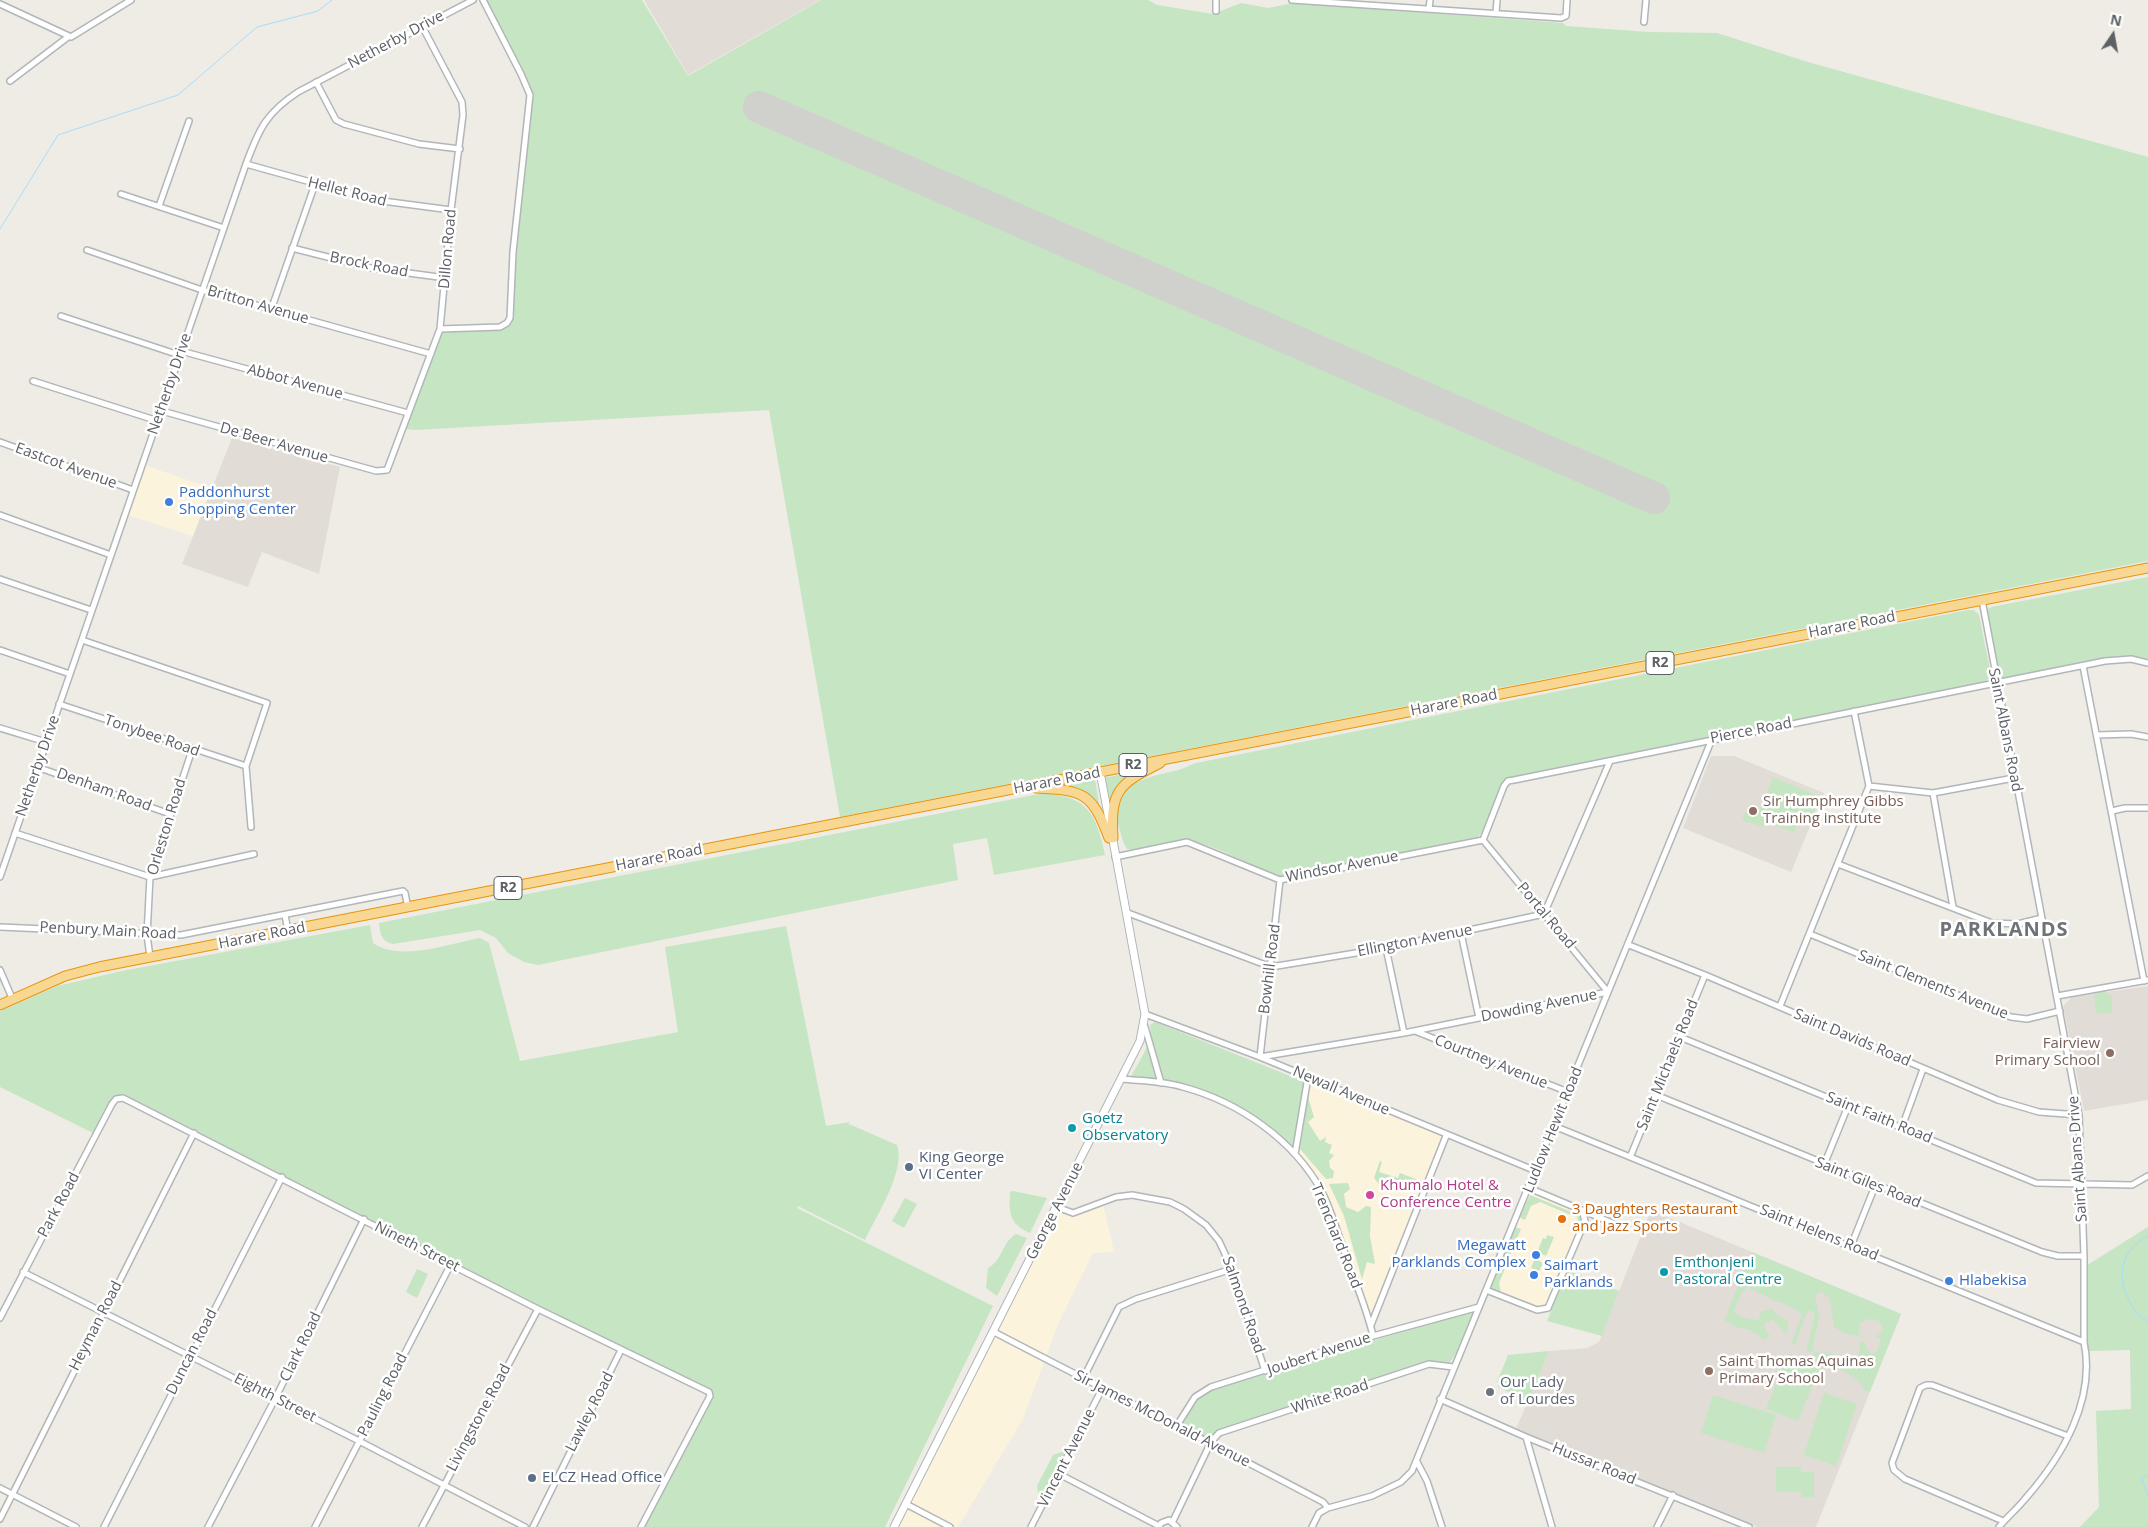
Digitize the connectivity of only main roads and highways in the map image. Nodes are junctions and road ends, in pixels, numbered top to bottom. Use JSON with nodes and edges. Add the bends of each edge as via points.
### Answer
{"nodes":[{"id":1,"x":2148,"y":568,"type":"edge"},
{"id":2,"x":1171,"y":757,"type":"junction"},
{"id":3,"x":1098,"y":773,"type":"junction"},
{"id":4,"x":1021,"y":787,"type":"junction"},
{"id":5,"x":1111,"y":838,"type":"junction"},
{"id":6,"x":0,"y":1005,"type":"edge"},
{"id":7,"x":894,"y":1527,"type":"edge"}],
"edges":[{"from":1,"to":2,"type":"highway","name":"Harare Road","number":"R2"},
{"from":2,"to":3,"type":"highway","name":"Harare Road","number":"R2"},
{"from":2,"to":5,"type":"highway","via":[[1132,778],[1119,790],[1112,808]]},
{"from":3,"to":4,"type":"highway","name":"Harare Road","number":"R2"},
{"from":3,"to":5,"type":"main road","name":"George Avenue"},
{"from":4,"to":5,"type":"highway","via":[[1078,794],[1099,810]]},
{"from":4,"to":6,"type":"highway","name":"Harare Road","number":"R2","via":[[150,957],[65,976]]},
{"from":5,"to":7,"type":"main road","name":"George Avenue","via":[[1128,914],[1145,1027],[1135,1056]]}]}
